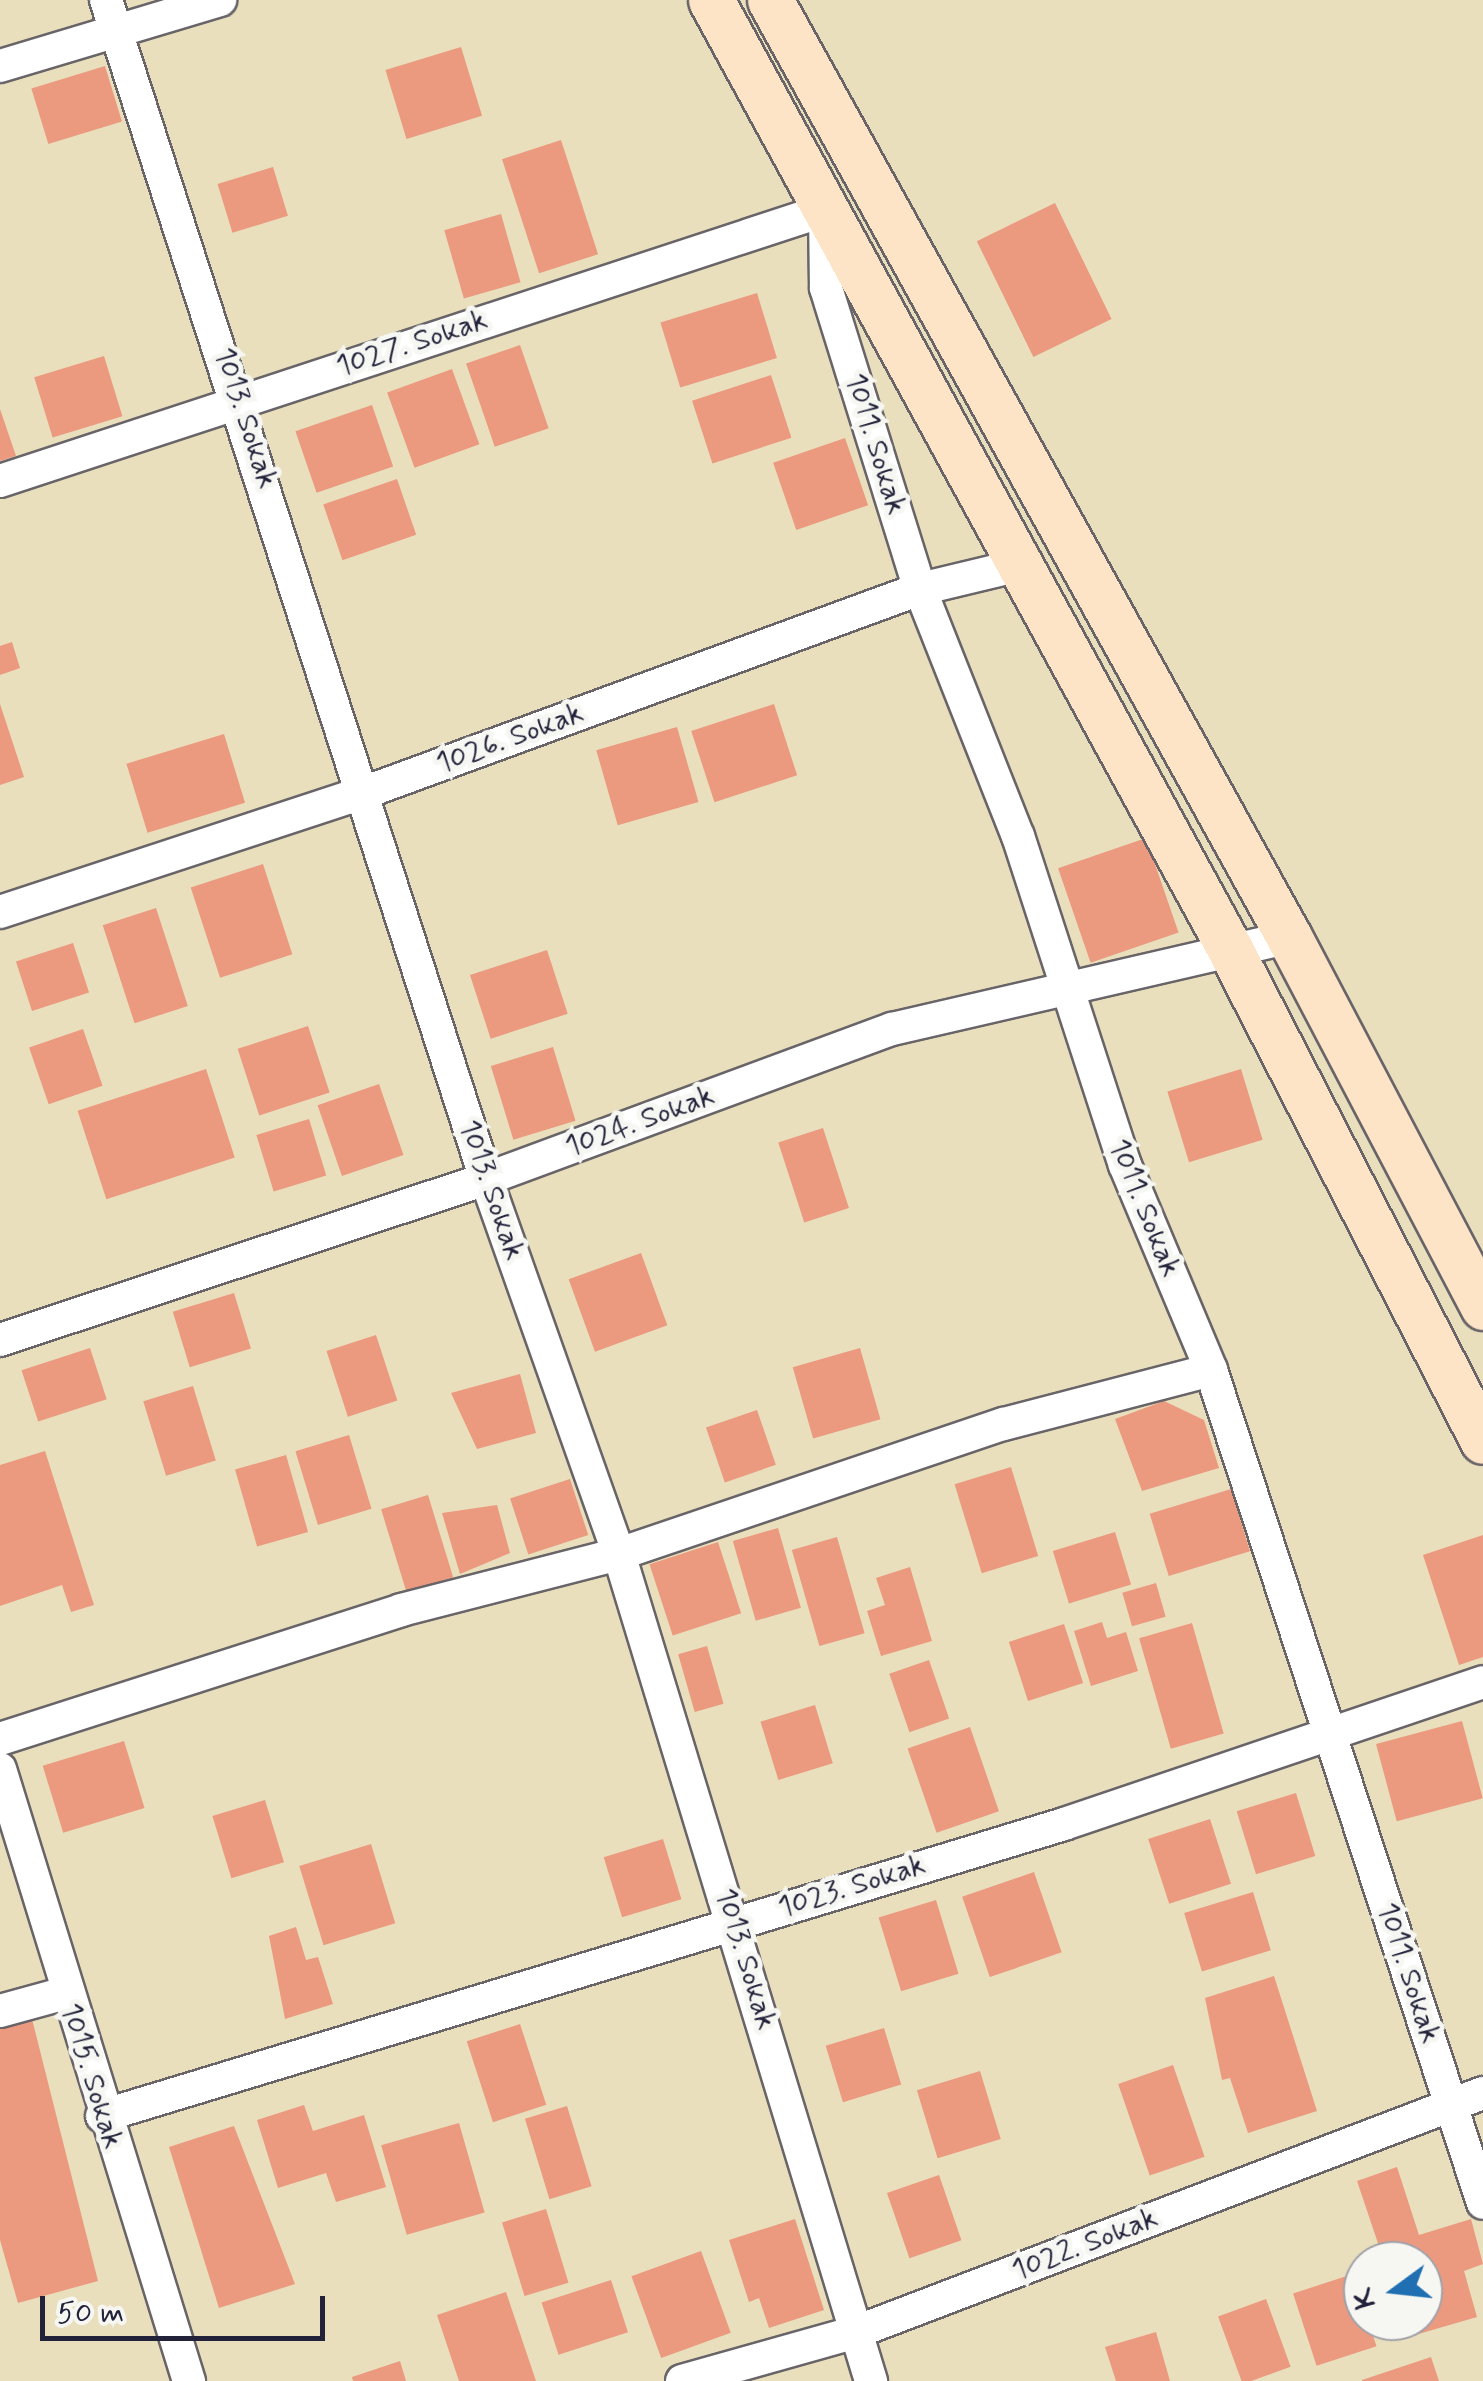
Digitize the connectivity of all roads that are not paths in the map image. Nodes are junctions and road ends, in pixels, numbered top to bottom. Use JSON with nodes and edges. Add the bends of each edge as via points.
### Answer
{"nodes":[{"id":1,"x":106,"y":0,"type":"edge"},
{"id":2,"x":220,"y":0,"type":"edge"},
{"id":3,"x":711,"y":0,"type":"edge"},
{"id":4,"x":770,"y":0,"type":"edge"},
{"id":5,"x":116,"y":32,"type":"junction"},
{"id":6,"x":0,"y":66,"type":"edge"},
{"id":7,"x":825,"y":210,"type":"junction"},
{"id":8,"x":240,"y":400,"type":"junction"},
{"id":9,"x":0,"y":481,"type":"edge"},
{"id":10,"x":1020,"y":565,"type":"junction"},
{"id":11,"x":920,"y":589,"type":"junction"},
{"id":12,"x":363,"y":793,"type":"junction"},
{"id":13,"x":0,"y":912,"type":"edge"},
{"id":14,"x":1289,"y":937,"type":"junction"},
{"id":15,"x":1230,"y":949,"type":"junction"},
{"id":16,"x":1061,"y":983,"type":"junction"},
{"id":17,"x":486,"y":1179,"type":"junction"},
{"id":18,"x":1483,"y":1307,"type":"edge"},
{"id":19,"x":0,"y":1340,"type":"edge"},
{"id":20,"x":1211,"y":1370,"type":"junction"},
{"id":21,"x":1483,"y":1441,"type":"edge"},
{"id":22,"x":619,"y":1554,"type":"junction"},
{"id":23,"x":1483,"y":1682,"type":"edge"},
{"id":24,"x":1332,"y":1734,"type":"junction"},
{"id":25,"x":0,"y":1740,"type":"edge"},
{"id":26,"x":0,"y":1769,"type":"edge"},
{"id":27,"x":734,"y":1922,"type":"junction"},
{"id":28,"x":66,"y":1993,"type":"junction"},
{"id":29,"x":0,"y":2012,"type":"edge"},
{"id":30,"x":1483,"y":2093,"type":"edge"},
{"id":31,"x":1450,"y":2106,"type":"junction"},
{"id":32,"x":102,"y":2116,"type":"junction"},
{"id":33,"x":1483,"y":2203,"type":"edge"},
{"id":34,"x":856,"y":2332,"type":"junction"},
{"id":35,"x":189,"y":2381,"type":"edge"},
{"id":36,"x":682,"y":2381,"type":"edge"},
{"id":37,"x":871,"y":2381,"type":"edge"}],
"edges":[{"from":1,"to":5,"type":"street","name":"1013. Sokak"},
{"from":2,"to":5,"type":"street"},
{"from":3,"to":7,"type":"street"},
{"from":4,"to":14,"type":"street"},
{"from":5,"to":6,"type":"street"},
{"from":5,"to":8,"type":"street","name":"1013. Sokak"},
{"from":7,"to":8,"type":"street","name":"1027. Sokak"},
{"from":7,"to":10,"type":"street"},
{"from":7,"to":11,"type":"street","name":"1011. Sokak","via":[[826,288]]},
{"from":8,"to":9,"type":"street","name":"1027. Sokak"},
{"from":8,"to":12,"type":"street","name":"1013. Sokak"},
{"from":10,"to":11,"type":"street","name":"1026. Sokak"},
{"from":10,"to":15,"type":"street"},
{"from":11,"to":12,"type":"street","name":"1026. Sokak"},
{"from":11,"to":16,"type":"street","name":"1011. Sokak","via":[[1018,836]]},
{"from":12,"to":13,"type":"street","name":"1026. Sokak"},
{"from":12,"to":17,"type":"street","name":"1013. Sokak"},
{"from":14,"to":15,"type":"street","name":"1024. Sokak"},
{"from":14,"to":18,"type":"street"},
{"from":15,"to":16,"type":"street","name":"1024. Sokak"},
{"from":15,"to":21,"type":"street"},
{"from":16,"to":17,"type":"street","name":"1024. Sokak","via":[[892,1029]]},
{"from":16,"to":20,"type":"street","name":"1011. Sokak"},
{"from":17,"to":19,"type":"street","name":"1024. Sokak"},
{"from":17,"to":22,"type":"street","name":"1013. Sokak"},
{"from":20,"to":22,"type":"street","via":[[1004,1424]]},
{"from":20,"to":24,"type":"street","name":"1011. Sokak"},
{"from":22,"to":25,"type":"street","via":[[402,1610]]},
{"from":22,"to":27,"type":"street","name":"1013. Sokak"},
{"from":23,"to":24,"type":"street","name":"1023. Sokak"},
{"from":24,"to":27,"type":"street","name":"1023. Sokak"},
{"from":24,"to":31,"type":"street","name":"1011. Sokak"},
{"from":26,"to":28,"type":"street","name":"1015. Sokak"},
{"from":27,"to":32,"type":"street","name":"1023. Sokak"},
{"from":27,"to":34,"type":"street","name":"1013. Sokak"},
{"from":28,"to":29,"type":"street"},
{"from":28,"to":32,"type":"street","name":"1015. Sokak"},
{"from":30,"to":31,"type":"street","name":"1022. Sokak"},
{"from":31,"to":33,"type":"street","name":"1011. Sokak"},
{"from":31,"to":34,"type":"street","name":"1022. Sokak"},
{"from":32,"to":35,"type":"street","name":"1015. Sokak"},
{"from":34,"to":36,"type":"street","name":"1022. Sokak"},
{"from":34,"to":37,"type":"street","name":"1013. Sokak"}]}
